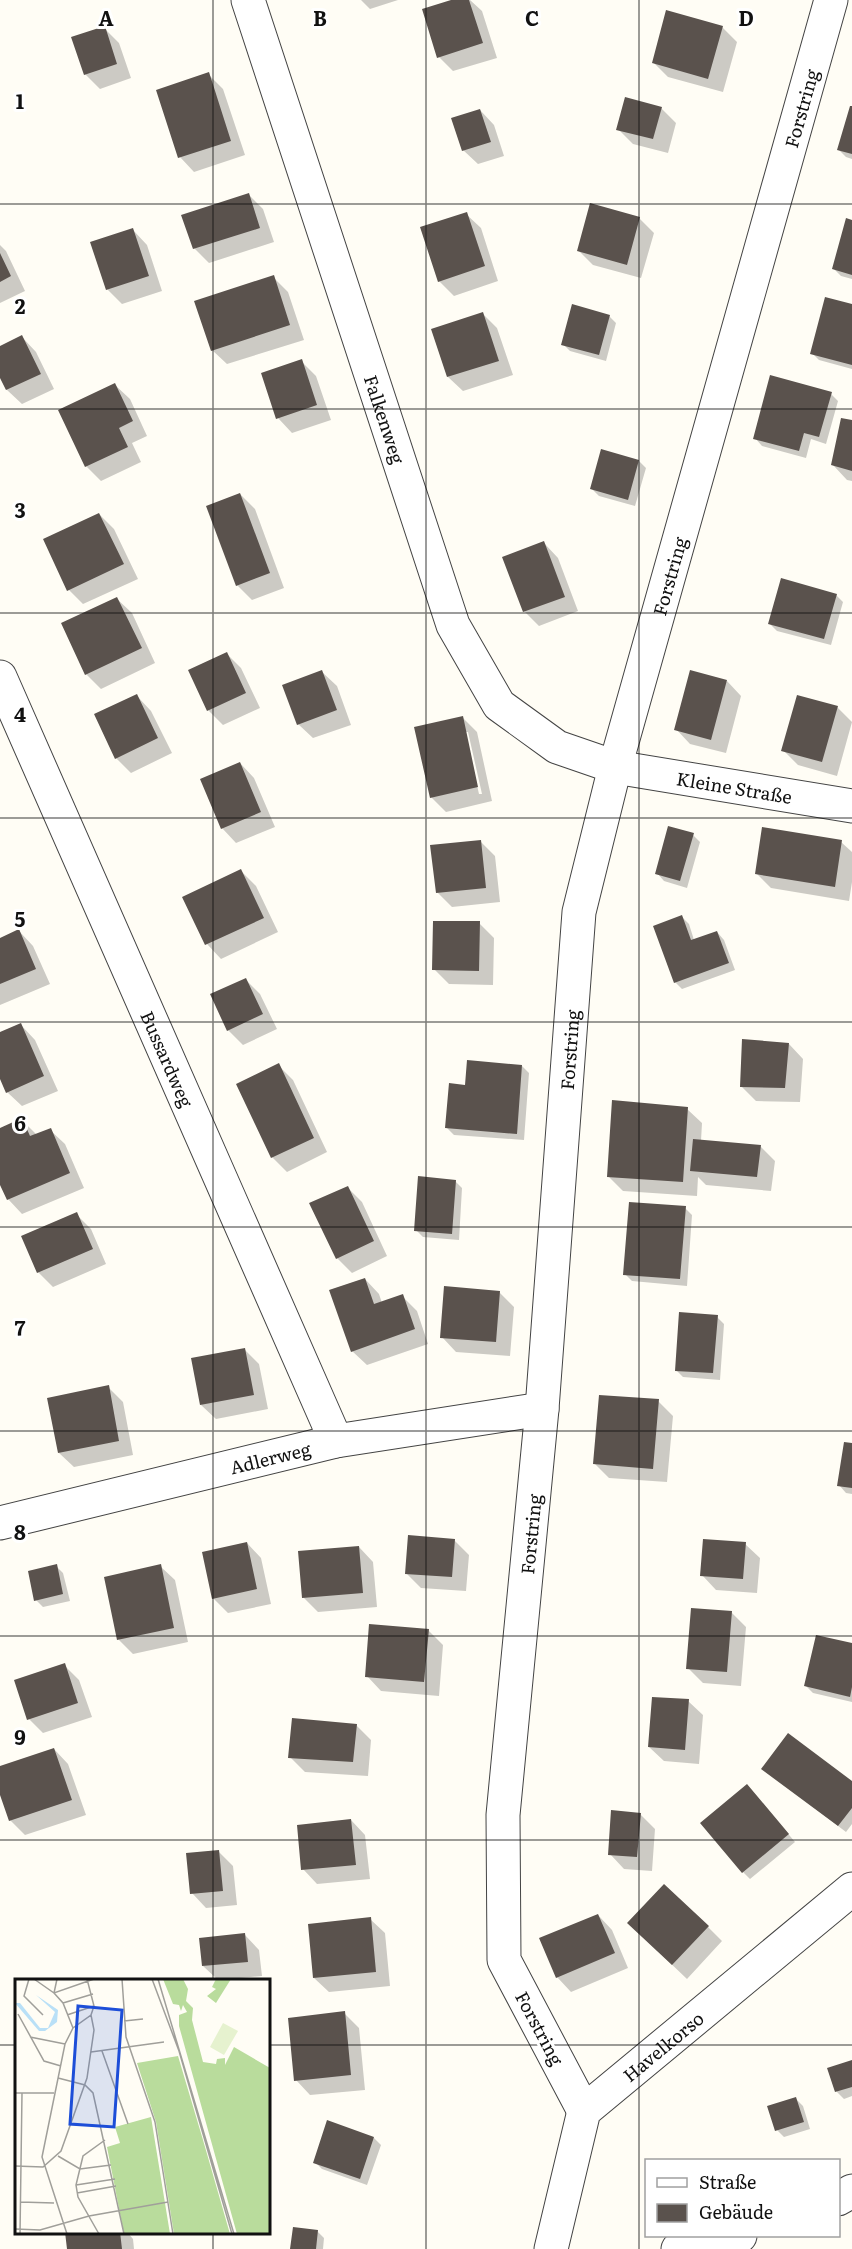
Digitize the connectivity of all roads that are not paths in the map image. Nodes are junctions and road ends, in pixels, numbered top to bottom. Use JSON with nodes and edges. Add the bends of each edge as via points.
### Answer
{"nodes":[{"id":1,"x":248,"y":0,"type":"edge"},
{"id":2,"x":831,"y":0,"type":"edge"},
{"id":3,"x":0,"y":677,"type":"edge"},
{"id":4,"x":615,"y":767,"type":"junction"},
{"id":5,"x":852,"y":806,"type":"edge"},
{"id":6,"x":542,"y":1409,"type":"junction"},
{"id":7,"x":336,"y":1441,"type":"junction"},
{"id":8,"x":0,"y":1523,"type":"edge"},
{"id":9,"x":852,"y":1889,"type":"edge"},
{"id":10,"x":584,"y":2111,"type":"junction"},
{"id":11,"x":731,"y":2237,"type":"edge"},
{"id":12,"x":551,"y":2249,"type":"edge"},
{"id":13,"x":678,"y":2249,"type":"edge"}],
"edges":[{"from":1,"to":4,"type":"street","name":"Falkenweg","via":[[453,626],[499,705],[556,747]]},
{"from":2,"to":4,"type":"street","name":"Forstring"},
{"from":3,"to":7,"type":"street","name":"Bussardweg"},
{"from":4,"to":5,"type":"street","name":"Kleine Straße"},
{"from":4,"to":6,"type":"street","name":"Forstring","via":[[579,912]]},
{"from":6,"to":7,"type":"street","name":"Adlerweg"},
{"from":6,"to":10,"type":"street","name":"Forstring","via":[[503,1815],[504,1960]]},
{"from":7,"to":8,"type":"street","name":"Adlerweg"},
{"from":9,"to":10,"type":"street","name":"Havelkorso"},
{"from":10,"to":12,"type":"street"},
{"from":11,"to":13,"type":"street"}]}
